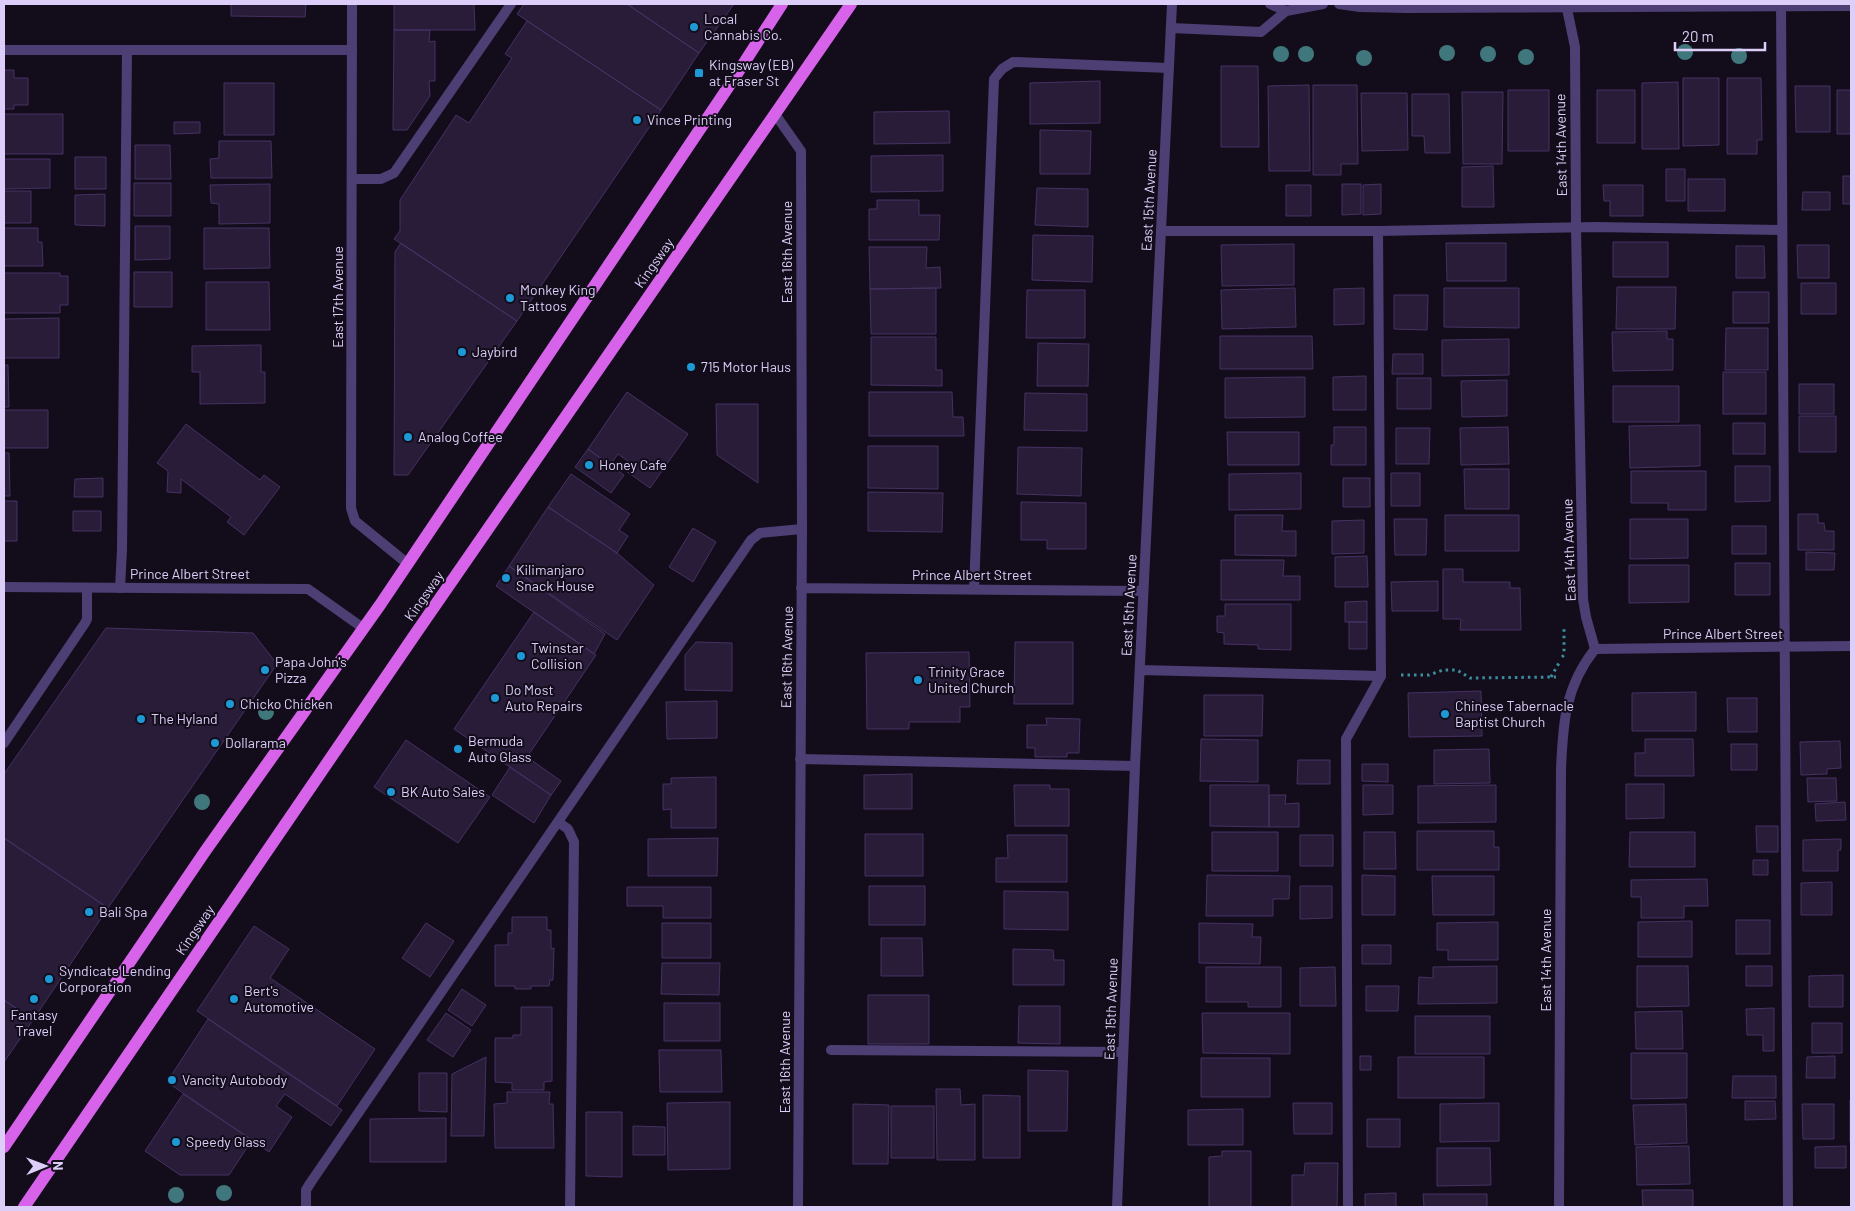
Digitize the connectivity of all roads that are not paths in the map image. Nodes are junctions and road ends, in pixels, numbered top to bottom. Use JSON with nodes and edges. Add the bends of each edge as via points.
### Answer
{"nodes":[{"id":1,"x":352,"y":4,"type":"edge"},
{"id":2,"x":511,"y":4,"type":"edge"},
{"id":3,"x":782,"y":4,"type":"edge"},
{"id":4,"x":851,"y":4,"type":"edge"},
{"id":5,"x":1172,"y":4,"type":"edge"},
{"id":6,"x":1270,"y":4,"type":"edge"},
{"id":7,"x":1323,"y":4,"type":"edge"},
{"id":8,"x":1339,"y":4,"type":"edge"},
{"id":9,"x":1781,"y":5,"type":"edge"},
{"id":10,"x":1566,"y":6,"type":"edge"},
{"id":11,"x":1851,"y":6,"type":"edge"},
{"id":12,"x":1286,"y":11,"type":"junction"},
{"id":13,"x":1171,"y":28,"type":"junction"},
{"id":14,"x":4,"y":50,"type":"edge"},
{"id":15,"x":127,"y":50,"type":"junction"},
{"id":16,"x":352,"y":50,"type":"junction"},
{"id":17,"x":1169,"y":68,"type":"junction"},
{"id":18,"x":775,"y":114,"type":"junction"},
{"id":19,"x":352,"y":179,"type":"junction"},
{"id":20,"x":1576,"y":228,"type":"junction"},
{"id":21,"x":1161,"y":230,"type":"junction"},
{"id":22,"x":1781,"y":230,"type":"junction"},
{"id":23,"x":1378,"y":231,"type":"junction"},
{"id":24,"x":802,"y":529,"type":"junction"},
{"id":25,"x":408,"y":564,"type":"junction"},
{"id":26,"x":4,"y":586,"type":"edge"},
{"id":27,"x":87,"y":588,"type":"junction"},
{"id":28,"x":120,"y":588,"type":"junction"},
{"id":29,"x":801,"y":588,"type":"junction"},
{"id":30,"x":974,"y":589,"type":"junction"},
{"id":31,"x":1143,"y":591,"type":"junction"},
{"id":32,"x":363,"y":628,"type":"junction"},
{"id":33,"x":1851,"y":646,"type":"edge"},
{"id":34,"x":1784,"y":648,"type":"junction"},
{"id":35,"x":1595,"y":649,"type":"junction"},
{"id":36,"x":1140,"y":670,"type":"junction"},
{"id":37,"x":1380,"y":676,"type":"junction"},
{"id":38,"x":4,"y":743,"type":"edge"},
{"id":39,"x":800,"y":759,"type":"junction"},
{"id":40,"x":1135,"y":766,"type":"junction"},
{"id":41,"x":558,"y":822,"type":"junction"},
{"id":42,"x":831,"y":1050,"type":"dead end"},
{"id":43,"x":1123,"y":1052,"type":"junction"},
{"id":44,"x":4,"y":1147,"type":"edge"},
{"id":45,"x":24,"y":1207,"type":"edge"},
{"id":46,"x":306,"y":1207,"type":"edge"},
{"id":47,"x":570,"y":1207,"type":"edge"},
{"id":48,"x":798,"y":1207,"type":"edge"},
{"id":49,"x":1117,"y":1207,"type":"edge"},
{"id":50,"x":1348,"y":1207,"type":"edge"},
{"id":51,"x":1559,"y":1207,"type":"edge"},
{"id":52,"x":1788,"y":1207,"type":"edge"}],
"edges":[{"from":1,"to":16,"type":"street","name":"East 17th Avenue"},
{"from":2,"to":19,"type":"street","via":[[394,174],[381,179]]},
{"from":3,"to":25,"type":"main road"},
{"from":4,"to":18,"type":"main road","name":"Kingsway"},
{"from":5,"to":13,"type":"street","name":"East 15th Avenue"},
{"from":6,"to":12,"type":"street"},
{"from":7,"to":12,"type":"street"},
{"from":8,"to":10,"type":"street","via":[[1406,8]]},
{"from":9,"to":10,"type":"street"},
{"from":9,"to":11,"type":"street"},
{"from":9,"to":22,"type":"street"},
{"from":10,"to":20,"type":"street","name":"East 14th Avenue","via":[[1575,47]]},
{"from":12,"to":13,"type":"street","via":[[1261,32]]},
{"from":13,"to":17,"type":"street","name":"East 15th Avenue"},
{"from":14,"to":15,"type":"street"},
{"from":15,"to":16,"type":"street"},
{"from":15,"to":28,"type":"street"},
{"from":16,"to":19,"type":"street","name":"East 17th Avenue"},
{"from":17,"to":21,"type":"street","name":"East 15th Avenue"},
{"from":17,"to":30,"type":"street","via":[[1013,62],[994,79]]},
{"from":18,"to":24,"type":"street","name":"East 16th Avenue","via":[[801,151]]},
{"from":18,"to":45,"type":"main road","name":"Kingsway"},
{"from":19,"to":25,"type":"street","name":"East 17th Avenue","via":[[351,508],[355,521]]},
{"from":20,"to":22,"type":"street"},
{"from":20,"to":23,"type":"street"},
{"from":20,"to":35,"type":"street","name":"East 14th Avenue","via":[[1583,599]]},
{"from":21,"to":23,"type":"street"},
{"from":21,"to":31,"type":"street","name":"East 15th Avenue"},
{"from":22,"to":34,"type":"street"},
{"from":23,"to":37,"type":"street"},
{"from":24,"to":29,"type":"street","name":"East 16th Avenue"},
{"from":24,"to":41,"type":"street","via":[[760,533],[751,540]]},
{"from":25,"to":32,"type":"main road"},
{"from":26,"to":27,"type":"street","name":"Prince Albert Street"},
{"from":27,"to":28,"type":"street","name":"Prince Albert Street"},
{"from":27,"to":38,"type":"street","via":[[87,619]]},
{"from":28,"to":32,"type":"street","name":"Prince Albert Street","via":[[308,589]]},
{"from":29,"to":30,"type":"street","name":"Prince Albert Street"},
{"from":29,"to":39,"type":"street","name":"East 16th Avenue"},
{"from":30,"to":31,"type":"street","name":"Prince Albert Street"},
{"from":31,"to":36,"type":"street","name":"East 15th Avenue"},
{"from":32,"to":44,"type":"main road","via":[[206,850]]},
{"from":33,"to":34,"type":"street","name":"Prince Albert Street"},
{"from":34,"to":35,"type":"street","name":"Prince Albert Street"},
{"from":34,"to":52,"type":"street"},
{"from":35,"to":51,"type":"street","name":"East 14th Avenue","via":[[1575,680],[1562,726]]},
{"from":36,"to":37,"type":"street"},
{"from":36,"to":40,"type":"street","name":"East 15th Avenue"},
{"from":37,"to":50,"type":"street","via":[[1346,739]]},
{"from":39,"to":40,"type":"street"},
{"from":39,"to":48,"type":"street","name":"East 16th Avenue"},
{"from":40,"to":43,"type":"street","name":"East 15th Avenue"},
{"from":41,"to":46,"type":"street","via":[[311,1182],[306,1190]]},
{"from":41,"to":47,"type":"street","via":[[568,829],[574,842]]},
{"from":42,"to":43,"type":"street"},
{"from":43,"to":49,"type":"street","name":"East 15th Avenue"}]}
